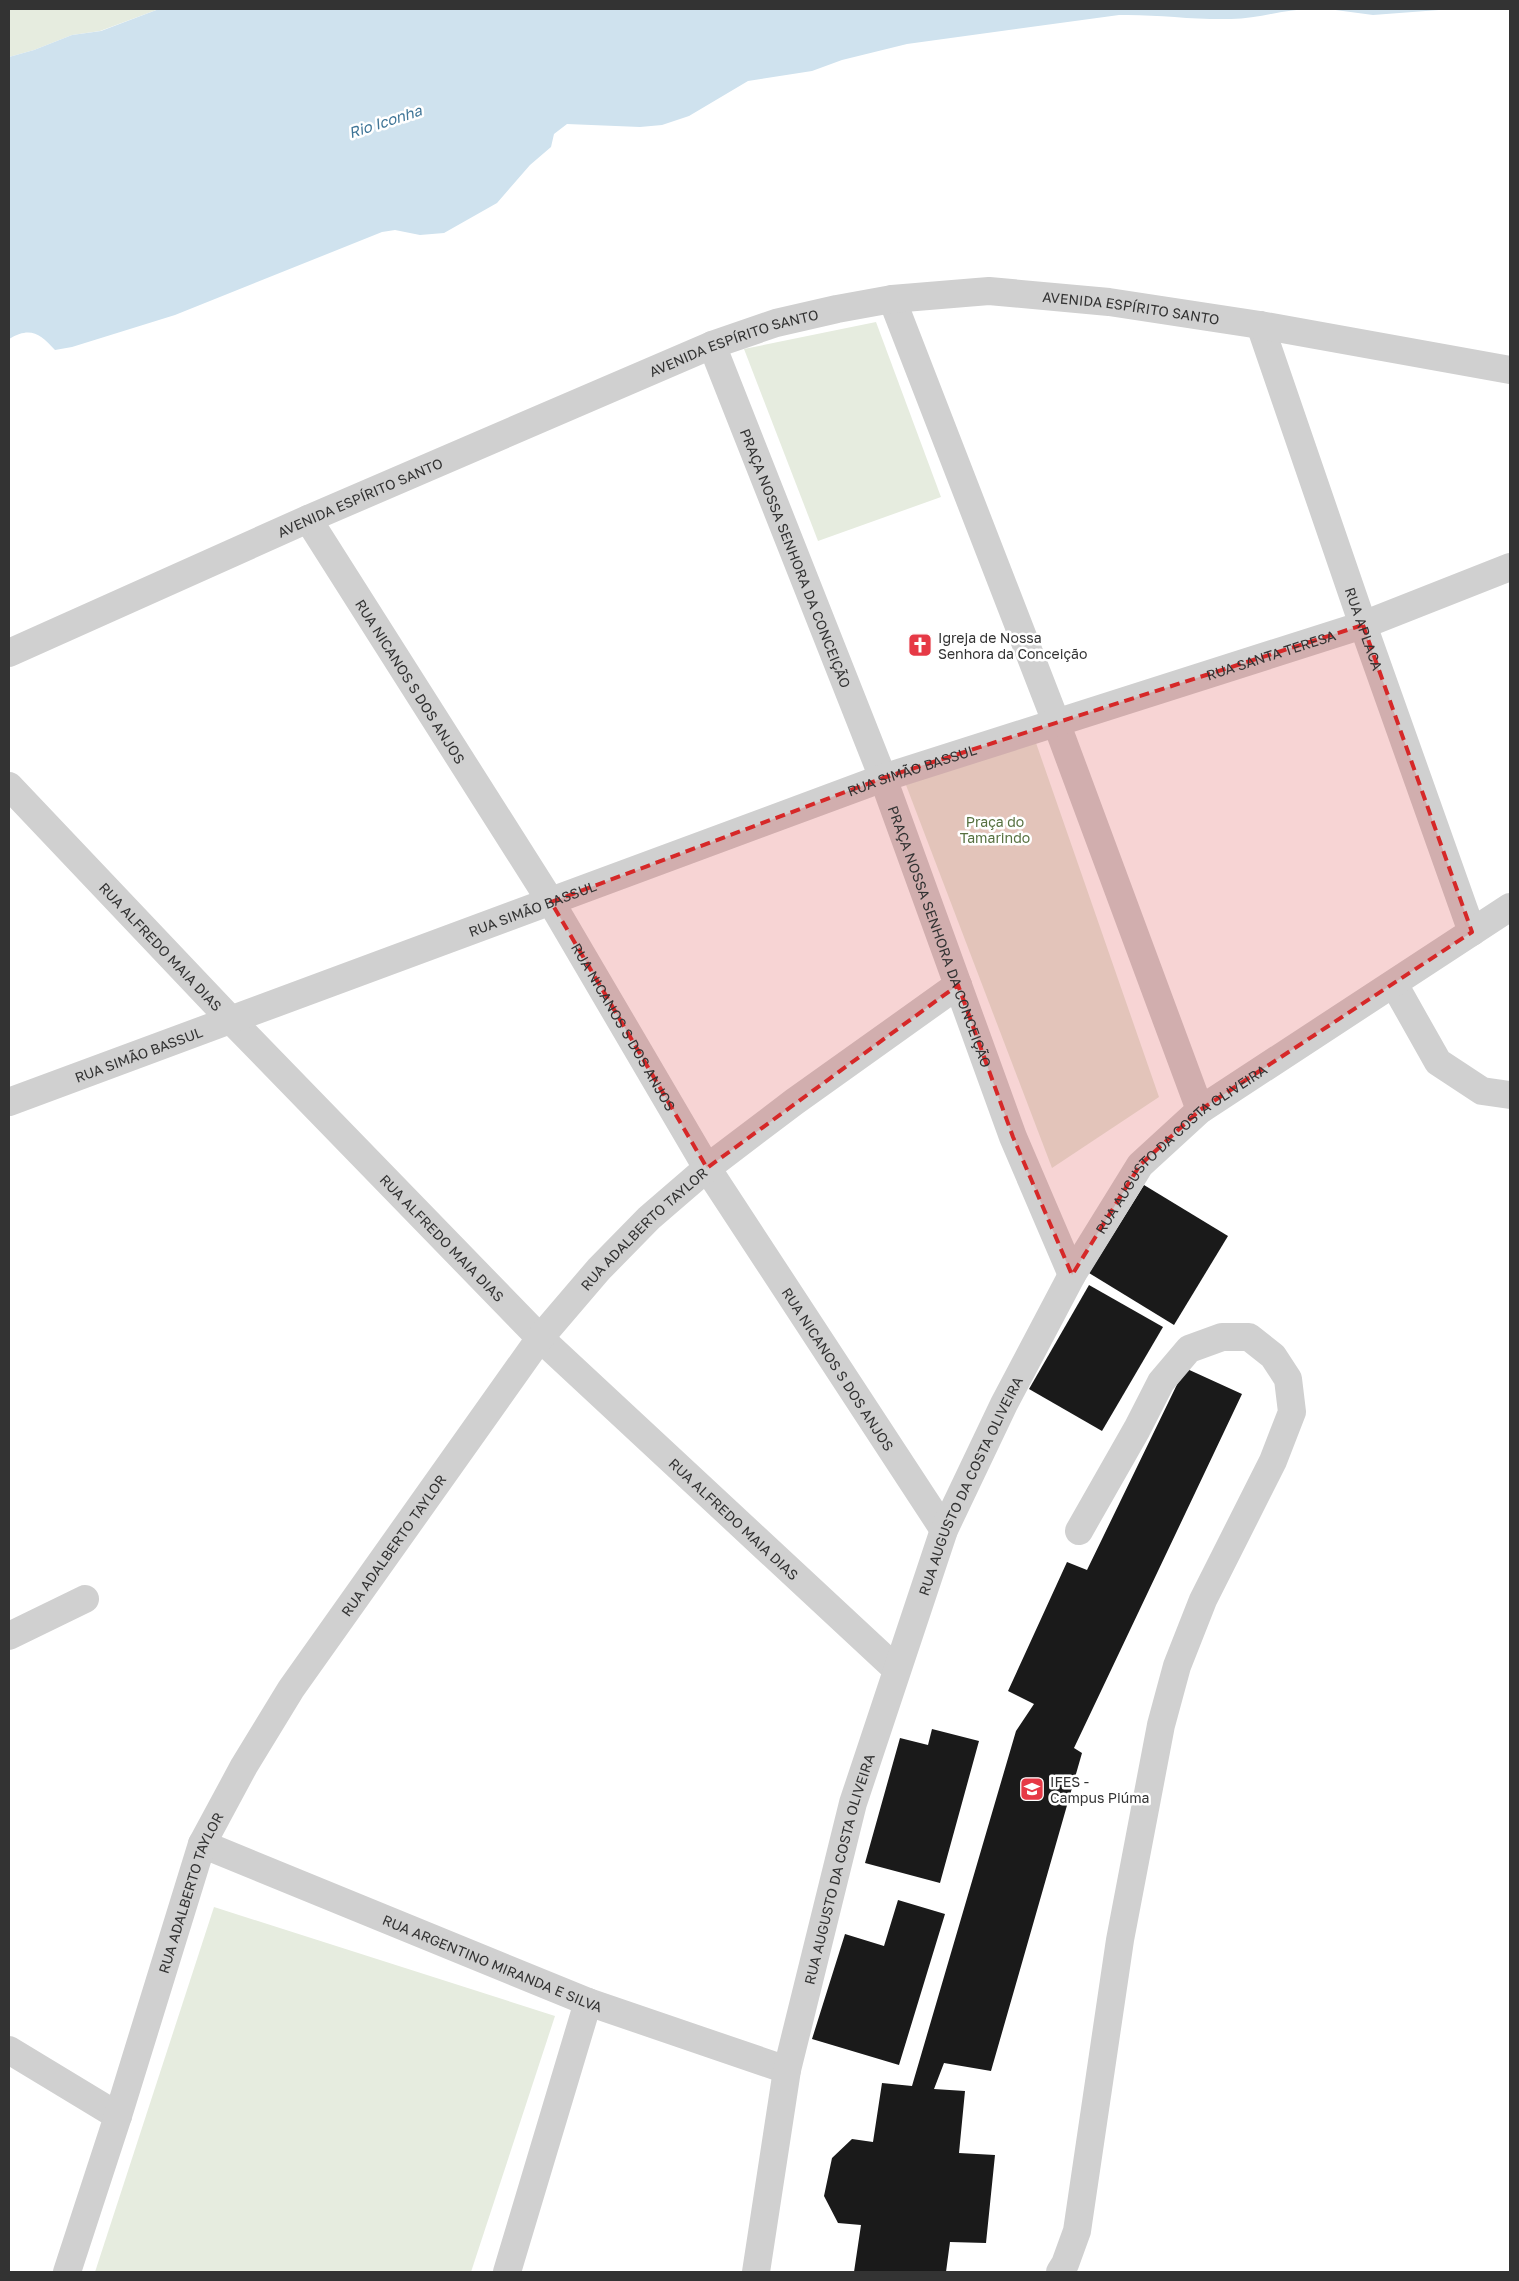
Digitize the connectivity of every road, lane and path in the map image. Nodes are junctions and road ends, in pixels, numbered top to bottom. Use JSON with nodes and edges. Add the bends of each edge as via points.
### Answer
{"nodes":[{"id":1,"x":892,"y":299,"type":"junction"},
{"id":2,"x":1260,"y":325,"type":"junction"},
{"id":3,"x":712,"y":345,"type":"junction"},
{"id":4,"x":1510,"y":370,"type":"edge"},
{"id":5,"x":308,"y":519,"type":"junction"},
{"id":6,"x":1510,"y":567,"type":"edge"},
{"id":7,"x":1363,"y":625,"type":"junction"},
{"id":8,"x":9,"y":653,"type":"edge"},
{"id":9,"x":1056,"y":722,"type":"junction"},
{"id":10,"x":883,"y":778,"type":"junction"},
{"id":11,"x":9,"y":786,"type":"edge"},
{"id":12,"x":551,"y":902,"type":"junction"},
{"id":13,"x":1510,"y":907,"type":"edge"},
{"id":14,"x":1472,"y":932,"type":"junction"},
{"id":15,"x":958,"y":984,"type":"junction"},
{"id":16,"x":1394,"y":984,"type":"junction"},
{"id":17,"x":231,"y":1020,"type":"junction"},
{"id":18,"x":1510,"y":1095,"type":"edge"},
{"id":19,"x":9,"y":1102,"type":"edge"},
{"id":20,"x":1200,"y":1110,"type":"junction"},
{"id":21,"x":707,"y":1168,"type":"junction"},
{"id":22,"x":1072,"y":1275,"type":"junction"},
{"id":23,"x":540,"y":1338,"type":"junction"},
{"id":24,"x":944,"y":1530,"type":"junction"},
{"id":25,"x":1079,"y":1531,"type":"dead end"},
{"id":26,"x":85,"y":1599,"type":"dead end"},
{"id":27,"x":9,"y":1636,"type":"edge"},
{"id":28,"x":896,"y":1669,"type":"junction"},
{"id":29,"x":202,"y":1844,"type":"junction"},
{"id":30,"x":588,"y":2002,"type":"junction"},
{"id":31,"x":9,"y":2050,"type":"edge"},
{"id":32,"x":787,"y":2070,"type":"junction"},
{"id":33,"x":118,"y":2116,"type":"junction"},
{"id":34,"x":67,"y":2272,"type":"edge"},
{"id":35,"x":507,"y":2272,"type":"edge"},
{"id":36,"x":756,"y":2272,"type":"edge"},
{"id":37,"x":1060,"y":2272,"type":"edge"}],
"edges":[{"from":1,"to":2,"type":"street","name":"AVENIDA ESPÍRITO SANTO","via":[[989,292],[1109,302]]},
{"from":1,"to":3,"type":"street","name":"AVENIDA ESPÍRITO SANTO","via":[[776,323]]},
{"from":1,"to":9,"type":"street"},
{"from":2,"to":4,"type":"street","name":"AVENIDA ESPÍRITO SANTO"},
{"from":2,"to":7,"type":"street","name":"RUA APLACA"},
{"from":3,"to":5,"type":"street","name":"AVENIDA ESPÍRITO SANTO"},
{"from":3,"to":10,"type":"street","name":"PRAÇA NOSSA SENHORA DA CONCEIÇÃO"},
{"from":5,"to":8,"type":"street","name":"AVENIDA ESPÍRITO SANTO"},
{"from":5,"to":12,"type":"street","name":"RUA NICANOS S DOS ANJOS"},
{"from":6,"to":7,"type":"street","name":"RUA SANTA TERESA"},
{"from":7,"to":9,"type":"street","name":"RUA SANTA TERESA"},
{"from":7,"to":14,"type":"street","name":"RUA APLACA"},
{"from":9,"to":10,"type":"street","name":"RUA SIMÃO BASSUL"},
{"from":9,"to":20,"type":"street"},
{"from":10,"to":12,"type":"street","name":"RUA SIMÃO BASSUL"},
{"from":10,"to":15,"type":"street","name":"PRAÇA NOSSA SENHORA DA CONCEIÇÃO"},
{"from":11,"to":17,"type":"street","name":"RUA ALFREDO MAIA DIAS"},
{"from":12,"to":17,"type":"street","name":"RUA SIMÃO BASSUL"},
{"from":12,"to":21,"type":"street","name":"RUA NICANOS S DOS ANJOS"},
{"from":13,"to":14,"type":"street","name":"RUA AUGUSTO DA COSTA OLIVEIRA"},
{"from":14,"to":16,"type":"street","name":"RUA AUGUSTO DA COSTA OLIVEIRA"},
{"from":15,"to":21,"type":"street","name":"RUA ADALBERTO TAYLOR"},
{"from":15,"to":22,"type":"street","name":"PRAÇA NOSSA SENHORA DA CONCEIÇÃO","via":[[1013,1137]]},
{"from":16,"to":18,"type":"street","via":[[1438,1062],[1482,1092]]},
{"from":16,"to":20,"type":"street","name":"RUA AUGUSTO DA COSTA OLIVEIRA"},
{"from":17,"to":19,"type":"street","name":"RUA SIMÃO BASSUL"},
{"from":17,"to":23,"type":"street","name":"RUA ALFREDO MAIA DIAS"},
{"from":20,"to":22,"type":"street","name":"RUA AUGUSTO DA COSTA OLIVEIRA","via":[[1140,1165]]},
{"from":21,"to":23,"type":"street","name":"RUA ADALBERTO TAYLOR","via":[[649,1218]]},
{"from":21,"to":24,"type":"street","name":"RUA NICANOS S DOS ANJOS"},
{"from":22,"to":24,"type":"street","name":"RUA AUGUSTO DA COSTA OLIVEIRA","via":[[1004,1404]]},
{"from":23,"to":28,"type":"street","name":"RUA ALFREDO MAIA DIAS"},
{"from":23,"to":29,"type":"street","name":"RUA ADALBERTO TAYLOR","via":[[291,1689]]},
{"from":24,"to":28,"type":"street","name":"RUA AUGUSTO DA COSTA OLIVEIRA"},
{"from":25,"to":37,"type":"street","via":[[1161,1382],[1189,1349],[1222,1336],[1249,1337],[1273,1356],[1288,1379],[1292,1412],[1272,1461],[1202,1600],[1177,1666],[1161,1725],[1120,1940],[1077,2231]]},
{"from":26,"to":27,"type":"street"},
{"from":28,"to":32,"type":"street","name":"RUA AUGUSTO DA COSTA OLIVEIRA","via":[[853,1803]]},
{"from":29,"to":30,"type":"street","name":"RUA ARGENTINO MIRANDA E SILVA"},
{"from":29,"to":33,"type":"street","name":"RUA ADALBERTO TAYLOR"},
{"from":30,"to":32,"type":"street","name":"RUA ARGENTINO MIRANDA E SILVA"},
{"from":30,"to":35,"type":"street"},
{"from":31,"to":33,"type":"street"},
{"from":32,"to":36,"type":"street","name":"RUA AUGUSTO DA COSTA OLIVEIRA"},
{"from":33,"to":34,"type":"street","name":"RUA ADALBERTO TAYLOR"}]}
